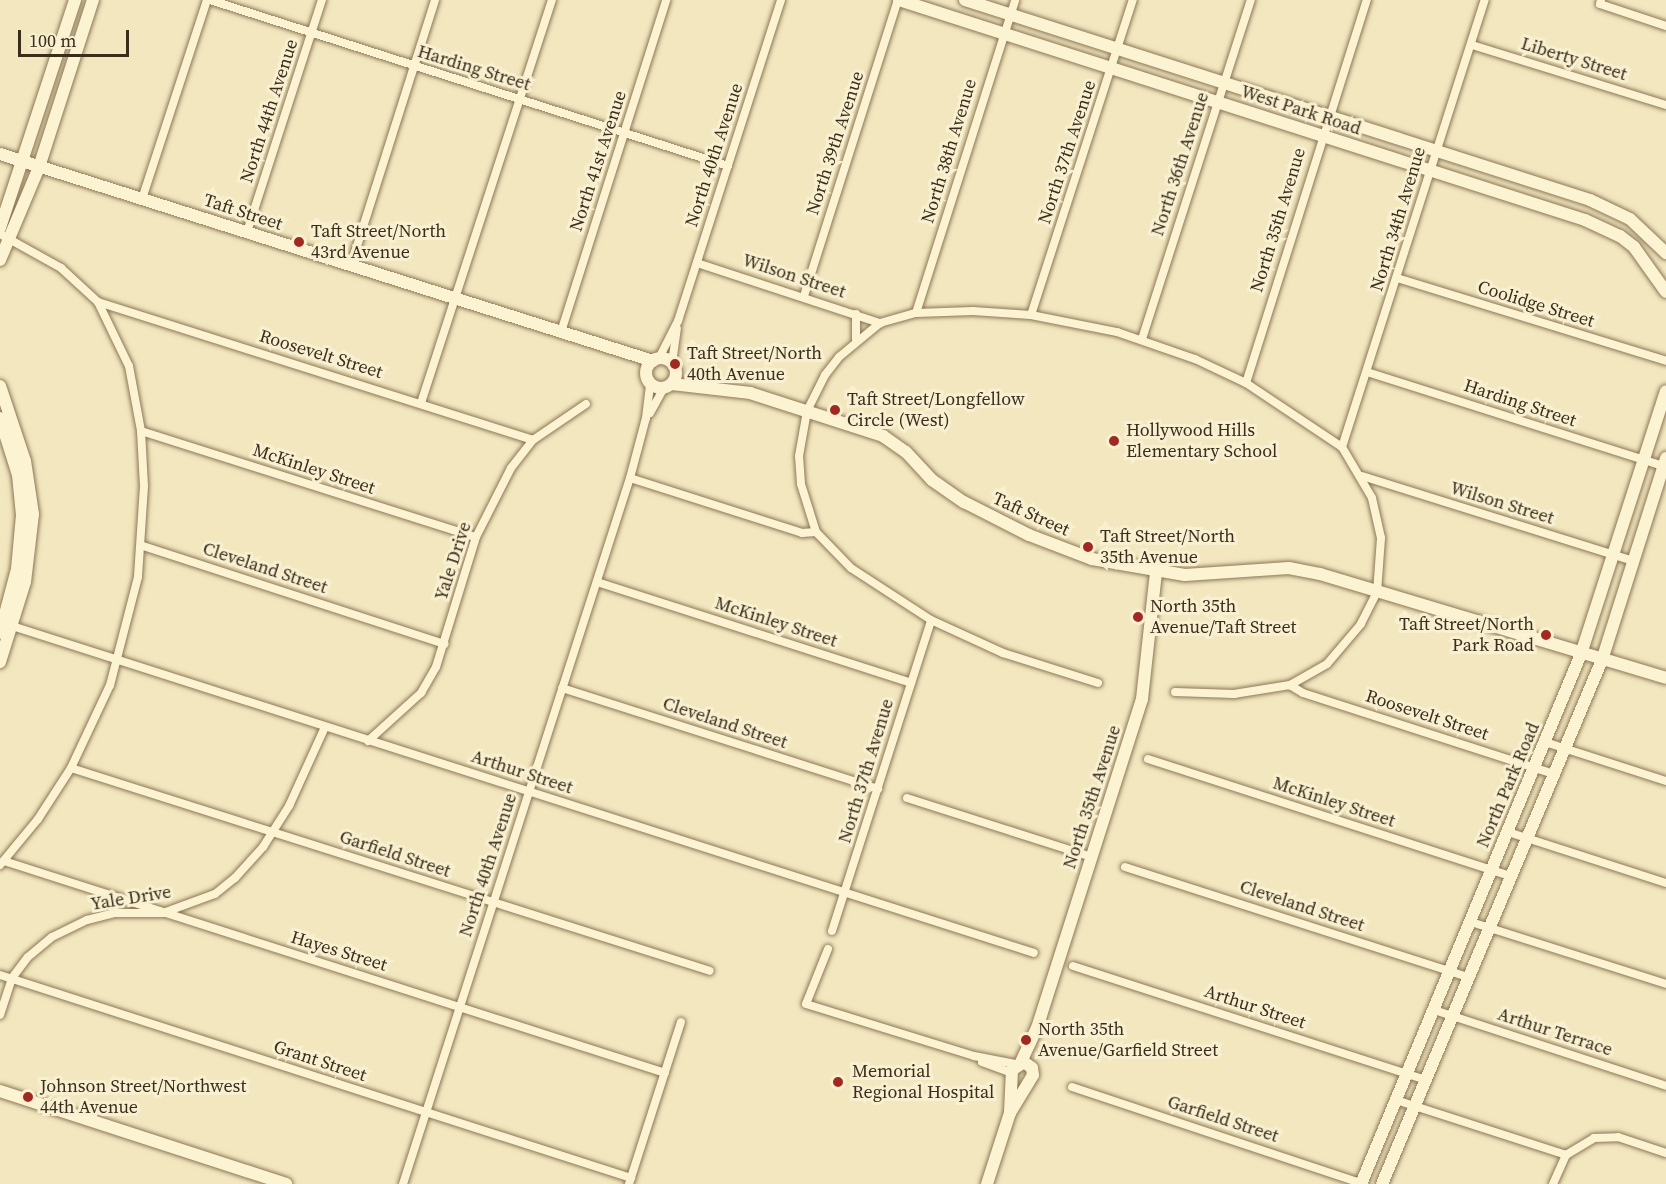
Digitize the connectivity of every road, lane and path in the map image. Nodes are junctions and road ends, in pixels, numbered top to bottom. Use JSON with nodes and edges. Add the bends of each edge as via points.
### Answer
{"nodes":[{"id":1,"x":75,"y":0,"type":"edge"},
{"id":2,"x":93,"y":0,"type":"edge"},
{"id":3,"x":209,"y":0,"type":"edge"},
{"id":4,"x":322,"y":0,"type":"edge"},
{"id":5,"x":435,"y":0,"type":"edge"},
{"id":6,"x":552,"y":0,"type":"edge"},
{"id":7,"x":666,"y":0,"type":"edge"},
{"id":8,"x":781,"y":0,"type":"edge"},
{"id":9,"x":898,"y":0,"type":"edge"},
{"id":10,"x":965,"y":0,"type":"edge"},
{"id":11,"x":1015,"y":0,"type":"edge"},
{"id":12,"x":1134,"y":0,"type":"edge"},
{"id":13,"x":1251,"y":0,"type":"edge"},
{"id":14,"x":1367,"y":0,"type":"edge"},
{"id":15,"x":1485,"y":0,"type":"edge"},
{"id":16,"x":1601,"y":0,"type":"edge"},
{"id":17,"x":1010,"y":14,"type":"junction"},
{"id":18,"x":1666,"y":26,"type":"edge"},
{"id":19,"x":311,"y":33,"type":"junction"},
{"id":20,"x":1003,"y":34,"type":"junction"},
{"id":21,"x":1472,"y":45,"type":"junction"},
{"id":22,"x":1118,"y":49,"type":"junction"},
{"id":23,"x":414,"y":67,"type":"junction"},
{"id":24,"x":1112,"y":68,"type":"junction"},
{"id":25,"x":1224,"y":82,"type":"junction"},
{"id":26,"x":520,"y":99,"type":"junction"},
{"id":27,"x":1218,"y":102,"type":"junction"},
{"id":28,"x":1666,"y":105,"type":"edge"},
{"id":29,"x":1330,"y":117,"type":"junction"},
{"id":30,"x":624,"y":133,"type":"junction"},
{"id":31,"x":1324,"y":136,"type":"junction"},
{"id":32,"x":1437,"y":151,"type":"junction"},
{"id":33,"x":0,"y":154,"type":"edge"},
{"id":34,"x":22,"y":162,"type":"junction"},
{"id":35,"x":728,"y":166,"type":"junction"},
{"id":36,"x":39,"y":167,"type":"junction"},
{"id":37,"x":1430,"y":170,"type":"junction"},
{"id":38,"x":142,"y":199,"type":"junction"},
{"id":39,"x":247,"y":232,"type":"junction"},
{"id":40,"x":3,"y":233,"type":"edge"},
{"id":41,"x":1666,"y":253,"type":"edge"},
{"id":42,"x":0,"y":260,"type":"edge"},
{"id":43,"x":697,"y":263,"type":"junction"},
{"id":44,"x":351,"y":266,"type":"junction"},
{"id":45,"x":1397,"y":278,"type":"junction"},
{"id":46,"x":1666,"y":292,"type":"edge"},
{"id":47,"x":804,"y":296,"type":"junction"},
{"id":48,"x":456,"y":298,"type":"junction"},
{"id":49,"x":98,"y":302,"type":"junction"},
{"id":50,"x":916,"y":313,"type":"junction"},
{"id":51,"x":856,"y":314,"type":"junction"},
{"id":52,"x":1031,"y":315,"type":"junction"},
{"id":53,"x":678,"y":321,"type":"junction"},
{"id":54,"x":880,"y":322,"type":"junction"},
{"id":55,"x":561,"y":332,"type":"junction"},
{"id":56,"x":856,"y":339,"type":"junction"},
{"id":57,"x":1142,"y":339,"type":"junction"},
{"id":58,"x":612,"y":348,"type":"junction"},
{"id":59,"x":656,"y":360,"type":"junction"},
{"id":60,"x":1666,"y":361,"type":"edge"},
{"id":61,"x":674,"y":366,"type":"junction"},
{"id":62,"x":1367,"y":372,"type":"junction"},
{"id":63,"x":648,"y":378,"type":"junction"},
{"id":64,"x":1246,"y":383,"type":"junction"},
{"id":65,"x":0,"y":386,"type":"edge"},
{"id":66,"x":668,"y":386,"type":"junction"},
{"id":67,"x":721,"y":388,"type":"junction"},
{"id":68,"x":1666,"y":391,"type":"edge"},
{"id":69,"x":421,"y":403,"type":"junction"},
{"id":70,"x":586,"y":404,"type":"dead end"},
{"id":71,"x":807,"y":411,"type":"junction"},
{"id":72,"x":0,"y":418,"type":"edge"},
{"id":73,"x":646,"y":418,"type":"junction"},
{"id":74,"x":141,"y":431,"type":"junction"},
{"id":75,"x":533,"y":441,"type":"junction"},
{"id":76,"x":1342,"y":447,"type":"junction"},
{"id":77,"x":1644,"y":460,"type":"junction"},
{"id":78,"x":1665,"y":462,"type":"edge"},
{"id":79,"x":1362,"y":476,"type":"junction"},
{"id":80,"x":630,"y":478,"type":"junction"},
{"id":81,"x":816,"y":532,"type":"junction"},
{"id":82,"x":476,"y":537,"type":"junction"},
{"id":83,"x":143,"y":546,"type":"junction"},
{"id":84,"x":1615,"y":555,"type":"junction"},
{"id":85,"x":1633,"y":561,"type":"junction"},
{"id":86,"x":1156,"y":572,"type":"junction"},
{"id":87,"x":597,"y":582,"type":"junction"},
{"id":88,"x":1377,"y":592,"type":"junction"},
{"id":89,"x":931,"y":620,"type":"junction"},
{"id":90,"x":4,"y":626,"type":"edge"},
{"id":91,"x":444,"y":644,"type":"junction"},
{"id":92,"x":1581,"y":654,"type":"junction"},
{"id":93,"x":1602,"y":660,"type":"junction"},
{"id":94,"x":118,"y":661,"type":"junction"},
{"id":95,"x":0,"y":662,"type":"edge"},
{"id":96,"x":1666,"y":678,"type":"edge"},
{"id":97,"x":911,"y":683,"type":"junction"},
{"id":98,"x":1098,"y":683,"type":"dead end"},
{"id":99,"x":1290,"y":685,"type":"junction"},
{"id":100,"x":562,"y":688,"type":"junction"},
{"id":101,"x":1175,"y":692,"type":"dead end"},
{"id":102,"x":325,"y":727,"type":"junction"},
{"id":103,"x":368,"y":741,"type":"junction"},
{"id":104,"x":1545,"y":742,"type":"junction"},
{"id":105,"x":1565,"y":748,"type":"junction"},
{"id":106,"x":1148,"y":759,"type":"dead end"},
{"id":107,"x":1535,"y":767,"type":"junction"},
{"id":108,"x":71,"y":768,"type":"junction"},
{"id":109,"x":1554,"y":774,"type":"junction"},
{"id":110,"x":1666,"y":781,"type":"edge"},
{"id":111,"x":878,"y":789,"type":"junction"},
{"id":112,"x":529,"y":791,"type":"junction"},
{"id":113,"x":907,"y":798,"type":"dead end"},
{"id":114,"x":273,"y":832,"type":"junction"},
{"id":115,"x":1508,"y":832,"type":"junction"},
{"id":116,"x":1527,"y":838,"type":"junction"},
{"id":117,"x":1092,"y":857,"type":"junction"},
{"id":118,"x":2,"y":863,"type":"edge"},
{"id":119,"x":1125,"y":867,"type":"dead end"},
{"id":120,"x":1492,"y":869,"type":"junction"},
{"id":121,"x":1511,"y":876,"type":"junction"},
{"id":122,"x":1666,"y":883,"type":"edge"},
{"id":123,"x":845,"y":893,"type":"junction"},
{"id":124,"x":492,"y":902,"type":"junction"},
{"id":125,"x":163,"y":913,"type":"junction"},
{"id":126,"x":1471,"y":922,"type":"junction"},
{"id":127,"x":1490,"y":928,"type":"junction"},
{"id":128,"x":832,"y":932,"type":"dead end"},
{"id":129,"x":828,"y":949,"type":"dead end"},
{"id":130,"x":1034,"y":953,"type":"dead end"},
{"id":131,"x":1073,"y":966,"type":"dead end"},
{"id":132,"x":710,"y":971,"type":"dead end"},
{"id":133,"x":1450,"y":971,"type":"junction"},
{"id":134,"x":0,"y":975,"type":"edge"},
{"id":135,"x":1468,"y":977,"type":"junction"},
{"id":136,"x":12,"y":978,"type":"junction"},
{"id":137,"x":1666,"y":984,"type":"edge"},
{"id":138,"x":459,"y":1006,"type":"junction"},
{"id":139,"x":1434,"y":1010,"type":"junction"},
{"id":140,"x":0,"y":1015,"type":"edge"},
{"id":141,"x":1452,"y":1016,"type":"junction"},
{"id":142,"x":681,"y":1022,"type":"dead end"},
{"id":143,"x":1020,"y":1071,"type":"junction"},
{"id":144,"x":664,"y":1073,"type":"junction"},
{"id":145,"x":1407,"y":1073,"type":"junction"},
{"id":146,"x":1426,"y":1080,"type":"junction"},
{"id":147,"x":1666,"y":1086,"type":"edge"},
{"id":148,"x":1072,"y":1087,"type":"dead end"},
{"id":149,"x":0,"y":1091,"type":"edge"},
{"id":150,"x":1396,"y":1100,"type":"junction"},
{"id":151,"x":1415,"y":1106,"type":"junction"},
{"id":152,"x":424,"y":1113,"type":"junction"},
{"id":153,"x":1666,"y":1153,"type":"edge"},
{"id":154,"x":1566,"y":1155,"type":"junction"},
{"id":155,"x":260,"y":1180,"type":"edge"},
{"id":156,"x":630,"y":1181,"type":"edge"},
{"id":157,"x":1362,"y":1183,"type":"edge"},
{"id":158,"x":286,"y":1184,"type":"edge"},
{"id":159,"x":403,"y":1184,"type":"edge"},
{"id":160,"x":987,"y":1184,"type":"edge"},
{"id":161,"x":1382,"y":1184,"type":"edge"},
{"id":162,"x":1552,"y":1184,"type":"edge"}],
"edges":[{"from":1,"to":34,"type":"street"},
{"from":2,"to":36,"type":"street"},
{"from":3,"to":19,"type":"street","name":"Harding Street"},
{"from":3,"to":38,"type":"street"},
{"from":4,"to":19,"type":"street","name":"North 44th Avenue"},
{"from":5,"to":23,"type":"street"},
{"from":6,"to":26,"type":"street"},
{"from":7,"to":30,"type":"street","name":"North 41st Avenue"},
{"from":8,"to":35,"type":"street","name":"North 40th Avenue"},
{"from":9,"to":20,"type":"street","name":"West Park Road"},
{"from":9,"to":47,"type":"street","name":"North 39th Avenue"},
{"from":10,"to":17,"type":"street","name":"West Park Road"},
{"from":11,"to":17,"type":"street","name":"North 38th Avenue"},
{"from":12,"to":22,"type":"street","name":"North 37th Avenue"},
{"from":13,"to":25,"type":"street","name":"North 36th Avenue"},
{"from":14,"to":29,"type":"street","name":"North 35th Avenue"},
{"from":15,"to":21,"type":"street","name":"North 34th Avenue"},
{"from":16,"to":18,"type":"street","via":[[1600,4]]},
{"from":17,"to":20,"type":"street","name":"North 38th Avenue"},
{"from":17,"to":22,"type":"street","name":"West Park Road"},
{"from":19,"to":23,"type":"street","name":"Harding Street"},
{"from":19,"to":39,"type":"street","name":"North 44th Avenue"},
{"from":20,"to":24,"type":"street","name":"West Park Road"},
{"from":20,"to":50,"type":"street","name":"North 38th Avenue"},
{"from":21,"to":28,"type":"street","name":"Liberty Street"},
{"from":21,"to":32,"type":"street","name":"North 34th Avenue"},
{"from":22,"to":24,"type":"street","name":"North 37th Avenue"},
{"from":22,"to":25,"type":"street","name":"West Park Road"},
{"from":23,"to":26,"type":"street","name":"Harding Street"},
{"from":23,"to":44,"type":"street"},
{"from":24,"to":27,"type":"street","name":"West Park Road"},
{"from":24,"to":52,"type":"street","name":"North 37th Avenue"},
{"from":25,"to":27,"type":"street","name":"North 36th Avenue"},
{"from":25,"to":29,"type":"street","name":"West Park Road"},
{"from":26,"to":30,"type":"street","name":"Harding Street"},
{"from":26,"to":48,"type":"street"},
{"from":27,"to":31,"type":"street","name":"West Park Road"},
{"from":27,"to":57,"type":"street","name":"North 36th Avenue"},
{"from":29,"to":31,"type":"street","name":"North 35th Avenue"},
{"from":29,"to":32,"type":"street","name":"West Park Road"},
{"from":30,"to":35,"type":"street","name":"Harding Street"},
{"from":30,"to":55,"type":"street","name":"North 41st Avenue"},
{"from":31,"to":37,"type":"street","name":"West Park Road"},
{"from":31,"to":64,"type":"street","name":"North 35th Avenue"},
{"from":32,"to":37,"type":"street","name":"North 34th Avenue"},
{"from":32,"to":41,"type":"street","name":"West Park Road","via":[[1614,210],[1644,230]]},
{"from":33,"to":34,"type":"street","name":"Taft Street"},
{"from":34,"to":36,"type":"street","name":"Taft Street"},
{"from":34,"to":40,"type":"street"},
{"from":35,"to":43,"type":"street","name":"North 40th Avenue"},
{"from":36,"to":38,"type":"street","name":"Taft Street"},
{"from":36,"to":40,"type":"street"},
{"from":37,"to":45,"type":"street","name":"North 34th Avenue"},
{"from":37,"to":46,"type":"street","name":"West Park Road","via":[[1605,227],[1634,247]]},
{"from":38,"to":39,"type":"street","name":"Taft Street"},
{"from":39,"to":44,"type":"street","name":"Taft Street"},
{"from":40,"to":42,"type":"street"},
{"from":40,"to":49,"type":"street","via":[[61,268]]},
{"from":43,"to":47,"type":"street","name":"Wilson Street"},
{"from":43,"to":53,"type":"street","name":"North 40th Avenue"},
{"from":44,"to":48,"type":"street","name":"Taft Street"},
{"from":45,"to":60,"type":"street","name":"Coolidge Street"},
{"from":45,"to":62,"type":"street","name":"North 34th Avenue"},
{"from":47,"to":51,"type":"street","name":"Wilson Street"},
{"from":48,"to":55,"type":"street","name":"Taft Street"},
{"from":48,"to":69,"type":"street"},
{"from":49,"to":69,"type":"street","name":"Roosevelt Street"},
{"from":49,"to":74,"type":"street","via":[[129,366]]},
{"from":50,"to":52,"type":"street"},
{"from":50,"to":54,"type":"street"},
{"from":51,"to":54,"type":"street","name":"Wilson Street"},
{"from":51,"to":56,"type":"street"},
{"from":52,"to":57,"type":"street"},
{"from":53,"to":59,"type":"street","name":"North 40th Avenue"},
{"from":53,"to":61,"type":"street","name":"North 40th Avenue"},
{"from":54,"to":56,"type":"street"},
{"from":55,"to":58,"type":"street","name":"Taft Street"},
{"from":56,"to":71,"type":"street","via":[[825,375]]},
{"from":57,"to":64,"type":"street"},
{"from":58,"to":59,"type":"street","name":"Taft Street"},
{"from":58,"to":63,"type":"street","name":"Taft Street"},
{"from":59,"to":61,"type":"street","name":"Taft Street"},
{"from":59,"to":63,"type":"street"},
{"from":61,"to":66,"type":"street"},
{"from":61,"to":67,"type":"street","name":"Taft Street"},
{"from":62,"to":76,"type":"street","name":"North 34th Avenue"},
{"from":62,"to":77,"type":"street","name":"Harding Street"},
{"from":63,"to":66,"type":"street","name":"Taft Street"},
{"from":63,"to":73,"type":"street","name":"North 40th Avenue"},
{"from":64,"to":76,"type":"street"},
{"from":65,"to":90,"type":"street","via":[[24,461],[32,501],[32,542]]},
{"from":66,"to":67,"type":"street","name":"Taft Street"},
{"from":66,"to":73,"type":"street","name":"North 40th Avenue"},
{"from":67,"to":71,"type":"street","name":"Taft Street"},
{"from":68,"to":77,"type":"street","name":"North Park Road"},
{"from":69,"to":75,"type":"street","name":"Roosevelt Street"},
{"from":70,"to":75,"type":"street","name":"Yale Drive"},
{"from":71,"to":81,"type":"street","via":[[799,456],[801,484]]},
{"from":71,"to":86,"type":"street","name":"Taft Street","via":[[895,442],[948,492],[1029,535],[1092,559]]},
{"from":72,"to":90,"type":"street","via":[[18,475],[22,515],[20,556]]},
{"from":73,"to":80,"type":"street","name":"North 40th Avenue"},
{"from":74,"to":82,"type":"street","name":"McKinley Street"},
{"from":74,"to":83,"type":"street"},
{"from":75,"to":82,"type":"street","name":"Yale Drive","via":[[494,496]]},
{"from":76,"to":79,"type":"street"},
{"from":77,"to":78,"type":"street","name":"Harding Street"},
{"from":77,"to":84,"type":"street","name":"North Park Road"},
{"from":78,"to":85,"type":"street"},
{"from":79,"to":84,"type":"street","name":"Wilson Street"},
{"from":79,"to":88,"type":"street","via":[[1378,515],[1381,538]]},
{"from":80,"to":81,"type":"street","via":[[802,533]]},
{"from":80,"to":87,"type":"street","name":"North 40th Avenue"},
{"from":81,"to":89,"type":"street","via":[[851,568]]},
{"from":82,"to":91,"type":"street","name":"Yale Drive"},
{"from":83,"to":91,"type":"street","name":"Cleveland Street"},
{"from":83,"to":94,"type":"street"},
{"from":84,"to":85,"type":"street","name":"Wilson Street"},
{"from":84,"to":92,"type":"street","name":"North Park Road"},
{"from":85,"to":93,"type":"street"},
{"from":86,"to":88,"type":"street","name":"Taft Street","via":[[1210,575],[1289,568]]},
{"from":86,"to":117,"type":"street","name":"North 35th Avenue","via":[[1142,699]]},
{"from":87,"to":97,"type":"street","name":"McKinley Street"},
{"from":87,"to":100,"type":"street","name":"North 40th Avenue"},
{"from":88,"to":92,"type":"street","name":"Taft Street"},
{"from":88,"to":99,"type":"street","via":[[1343,648],[1318,671]]},
{"from":89,"to":97,"type":"street","name":"North 37th Avenue"},
{"from":89,"to":98,"type":"street","via":[[1003,653]]},
{"from":90,"to":94,"type":"street","name":"Arthur Street"},
{"from":90,"to":95,"type":"street"},
{"from":91,"to":103,"type":"street","name":"Yale Drive","via":[[421,693]]},
{"from":92,"to":93,"type":"street","name":"Taft Street"},
{"from":92,"to":104,"type":"street","name":"North Park Road"},
{"from":93,"to":96,"type":"street","name":"Taft Street"},
{"from":93,"to":105,"type":"street"},
{"from":94,"to":102,"type":"street","name":"Arthur Street"},
{"from":94,"to":108,"type":"street","via":[[96,721]]},
{"from":97,"to":111,"type":"street","name":"North 37th Avenue"},
{"from":99,"to":101,"type":"street","via":[[1234,694]]},
{"from":99,"to":107,"type":"street","name":"Roosevelt Street","via":[[1303,693]]},
{"from":100,"to":111,"type":"street","name":"Cleveland Street"},
{"from":100,"to":112,"type":"street","name":"North 40th Avenue"},
{"from":102,"to":103,"type":"street","name":"Arthur Street"},
{"from":102,"to":114,"type":"street","name":"Yale Drive"},
{"from":103,"to":112,"type":"street","name":"Arthur Street"},
{"from":104,"to":105,"type":"street"},
{"from":104,"to":107,"type":"street","name":"North Park Road"},
{"from":105,"to":109,"type":"street"},
{"from":105,"to":110,"type":"street"},
{"from":106,"to":120,"type":"street","name":"McKinley Street"},
{"from":107,"to":109,"type":"street","name":"Roosevelt Street"},
{"from":107,"to":115,"type":"street","name":"North Park Road"},
{"from":108,"to":114,"type":"street","name":"Garfield Street"},
{"from":108,"to":118,"type":"street"},
{"from":109,"to":116,"type":"street"},
{"from":111,"to":123,"type":"street","name":"North 37th Avenue"},
{"from":112,"to":123,"type":"street","name":"Arthur Street"},
{"from":112,"to":124,"type":"street","name":"North 40th Avenue"},
{"from":113,"to":117,"type":"street"},
{"from":114,"to":124,"type":"street","name":"Garfield Street"},
{"from":114,"to":125,"type":"street","name":"Yale Drive","via":[[235,878],[215,894]]},
{"from":115,"to":116,"type":"street"},
{"from":115,"to":120,"type":"street","name":"North Park Road"},
{"from":116,"to":121,"type":"street"},
{"from":116,"to":122,"type":"street"},
{"from":117,"to":143,"type":"street","name":"North 35th Avenue"},
{"from":118,"to":125,"type":"street","name":"Hayes Street"},
{"from":119,"to":133,"type":"street","name":"Cleveland Street"},
{"from":120,"to":121,"type":"street","name":"McKinley Street"},
{"from":120,"to":126,"type":"street","name":"North Park Road"},
{"from":121,"to":127,"type":"street"},
{"from":123,"to":128,"type":"street","name":"North 37th Avenue"},
{"from":123,"to":130,"type":"street","name":"Arthur Street"},
{"from":124,"to":132,"type":"street","name":"Garfield Street"},
{"from":124,"to":138,"type":"street","name":"North 40th Avenue"},
{"from":125,"to":136,"type":"street","name":"Yale Drive","via":[[115,913],[87,920],[52,937],[28,957]]},
{"from":125,"to":138,"type":"street","name":"Hayes Street"},
{"from":126,"to":127,"type":"street"},
{"from":126,"to":133,"type":"street","name":"North Park Road"},
{"from":127,"to":135,"type":"street"},
{"from":127,"to":137,"type":"street"},
{"from":129,"to":143,"type":"street","via":[[806,1004]]},
{"from":131,"to":145,"type":"street","name":"Arthur Street"},
{"from":133,"to":135,"type":"street","name":"Cleveland Street"},
{"from":133,"to":139,"type":"street","name":"North Park Road"},
{"from":134,"to":136,"type":"street","name":"Grant Street"},
{"from":135,"to":141,"type":"street"},
{"from":136,"to":140,"type":"street"},
{"from":136,"to":152,"type":"street","name":"Grant Street"},
{"from":138,"to":144,"type":"street","name":"Hayes Street"},
{"from":138,"to":152,"type":"street","name":"North 40th Avenue"},
{"from":139,"to":141,"type":"street","name":"Arthur Terrace"},
{"from":139,"to":145,"type":"street","name":"North Park Road"},
{"from":141,"to":146,"type":"street"},
{"from":141,"to":147,"type":"street","name":"Arthur Terrace"},
{"from":142,"to":144,"type":"street"},
{"from":143,"to":160,"type":"street","name":"North 35th Avenue"},
{"from":144,"to":156,"type":"street"},
{"from":145,"to":146,"type":"street","name":"Arthur Street"},
{"from":145,"to":150,"type":"street","name":"North Park Road"},
{"from":146,"to":151,"type":"street"},
{"from":148,"to":157,"type":"street","name":"Garfield Street"},
{"from":149,"to":155,"type":"street"},
{"from":150,"to":151,"type":"street"},
{"from":150,"to":157,"type":"street","name":"North Park Road"},
{"from":151,"to":154,"type":"street"},
{"from":151,"to":161,"type":"street"},
{"from":152,"to":156,"type":"street","name":"Grant Street"},
{"from":152,"to":159,"type":"street","name":"North 40th Avenue"},
{"from":153,"to":154,"type":"street","via":[[1606,1136],[1587,1140]]},
{"from":154,"to":162,"type":"street"},
{"from":155,"to":158,"type":"street"}]}
